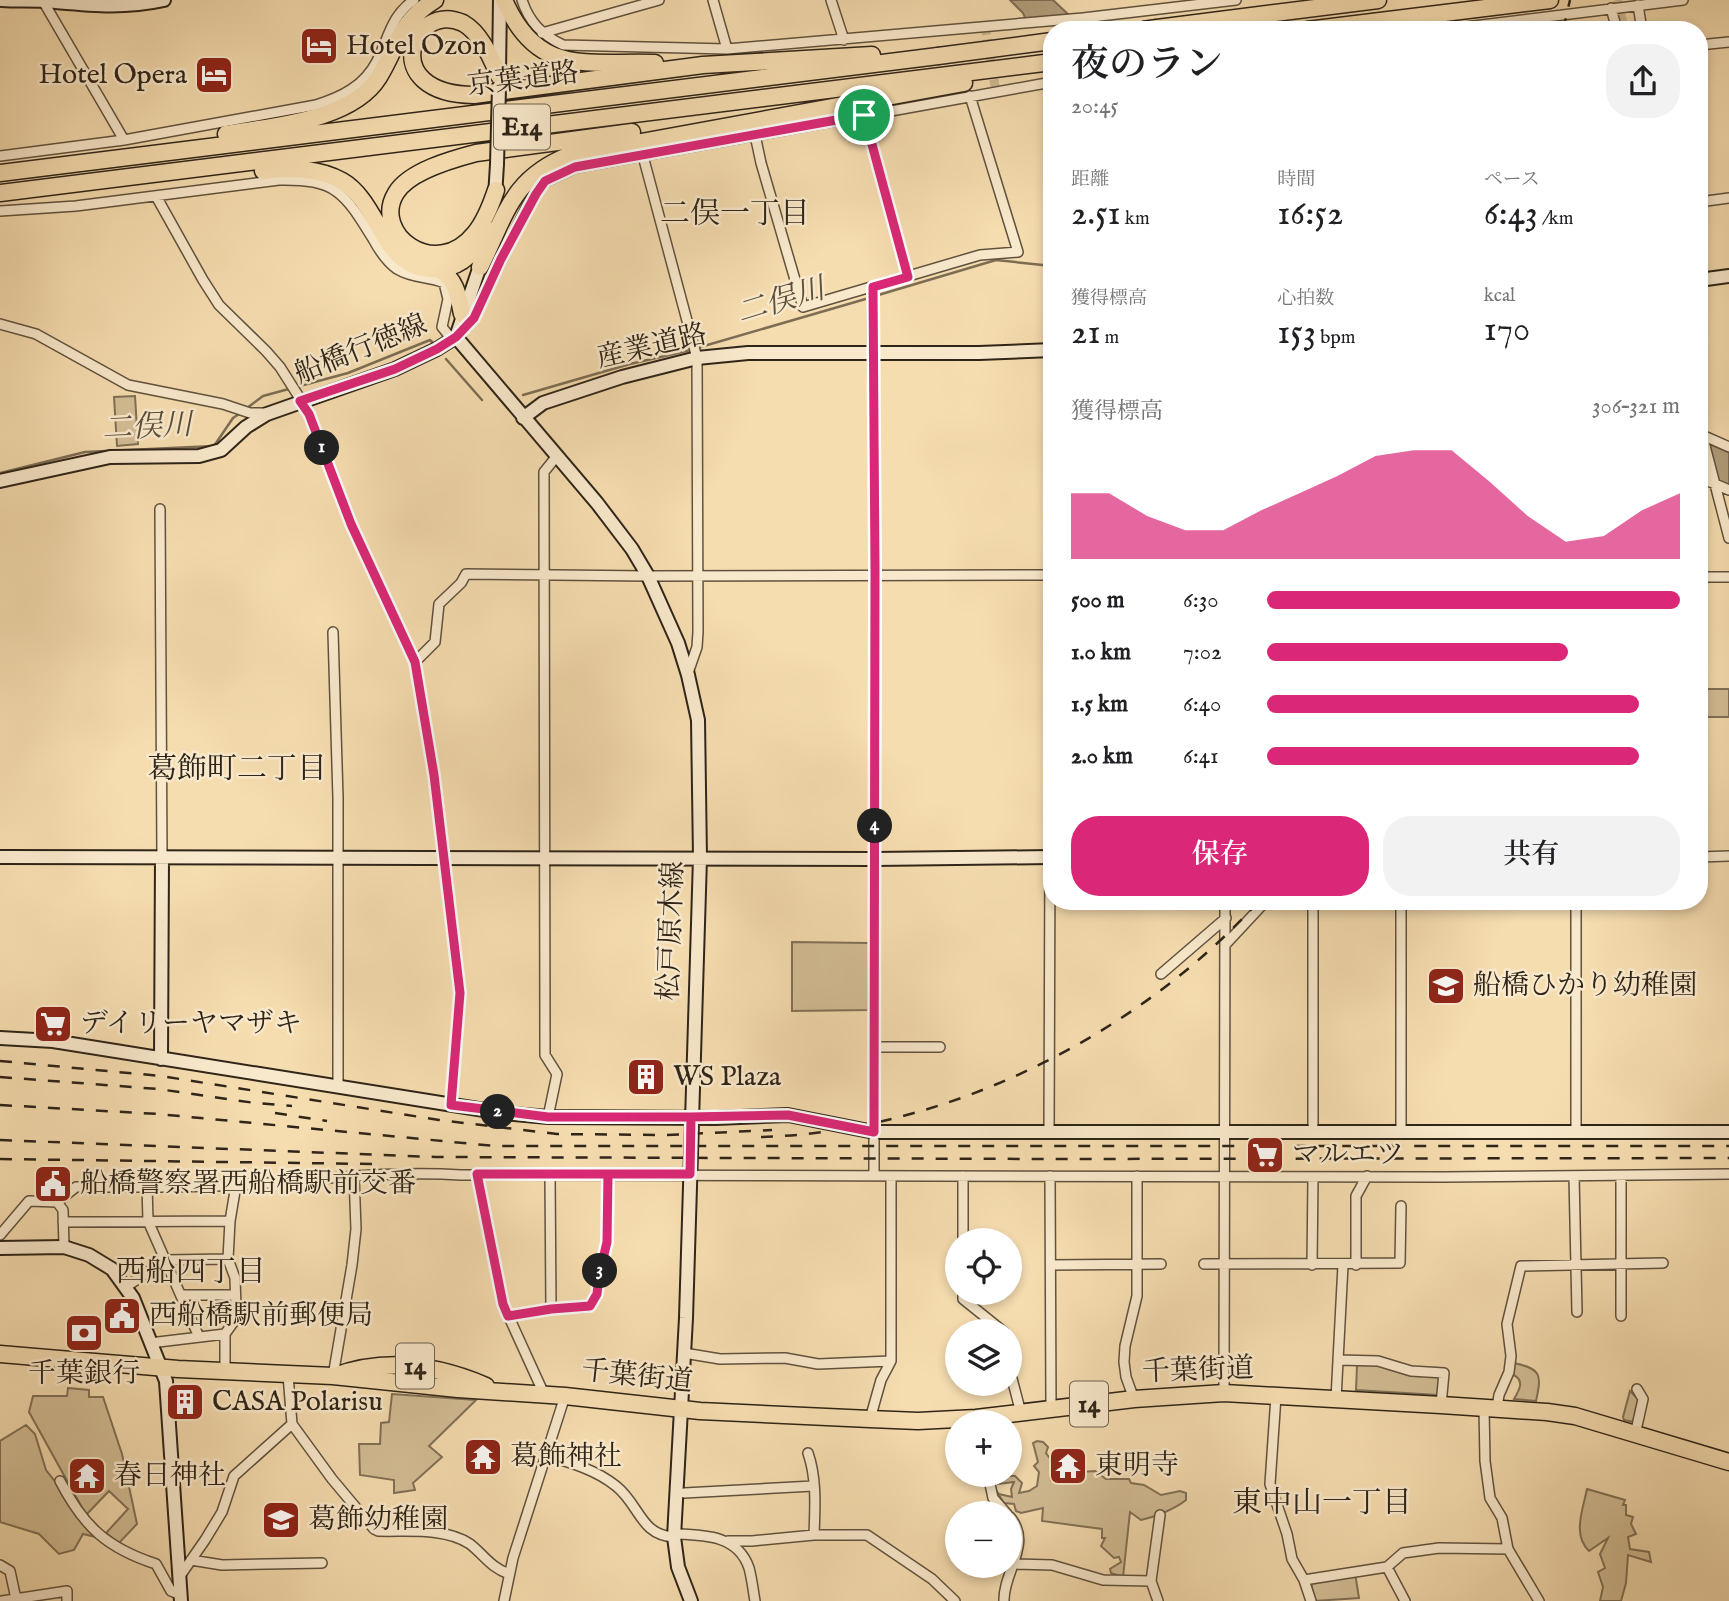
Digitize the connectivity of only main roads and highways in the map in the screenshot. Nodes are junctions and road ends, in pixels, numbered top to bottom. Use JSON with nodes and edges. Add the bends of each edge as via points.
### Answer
{"nodes":[{"id":1,"x":435,"y":0,"type":"edge"},
{"id":2,"x":502,"y":0,"type":"edge"},
{"id":3,"x":1378,"y":0,"type":"edge"},
{"id":4,"x":1550,"y":0,"type":"edge"},
{"id":5,"x":1213,"y":21,"type":"edge"},
{"id":6,"x":1380,"y":21,"type":"edge"},
{"id":7,"x":1043,"y":42,"type":"edge"},
{"id":8,"x":938,"y":56,"type":"junction"},
{"id":9,"x":1043,"y":64,"type":"edge"},
{"id":10,"x":1043,"y":64,"type":"edge"},
{"id":11,"x":703,"y":65,"type":"junction"},
{"id":12,"x":499,"y":81,"type":"road end"},
{"id":13,"x":808,"y":111,"type":"junction"},
{"id":14,"x":156,"y":153,"type":"junction"},
{"id":15,"x":0,"y":173,"type":"edge"},
{"id":16,"x":156,"y":174,"type":"junction"},
{"id":17,"x":496,"y":190,"type":"road end"},
{"id":18,"x":0,"y":193,"type":"edge"},
{"id":19,"x":492,"y":221,"type":"road end"},
{"id":20,"x":480,"y":267,"type":"road end"},
{"id":21,"x":439,"y":269,"type":"junction"},
{"id":22,"x":462,"y":314,"type":"road end"},
{"id":23,"x":0,"y":1354,"type":"edge"},
{"id":24,"x":1022,"y":1413,"type":"edge"},
{"id":25,"x":945,"y":1421,"type":"edge"},
{"id":26,"x":1729,"y":1462,"type":"edge"}],
"edges":[{"from":1,"to":14,"type":"highway","via":[[406,24],[377,81],[356,100],[300,121],[224,134]]},
{"from":2,"to":11,"type":"highway","via":[[530,41],[556,58]]},
{"from":3,"to":5,"type":"highway"},
{"from":4,"to":6,"type":"highway"},
{"from":7,"to":8,"type":"highway","name":"京葉道路","number":"E14","bridge":true},
{"from":8,"to":11,"type":"highway","via":[[896,53]]},
{"from":8,"to":14,"type":"highway","name":"京葉道路","number":"E14"},
{"from":9,"to":13,"type":"highway"},
{"from":10,"to":16,"type":"highway","name":"京葉道路","number":"E14"},
{"from":11,"to":12,"type":"highway","via":[[461,95],[427,83],[412,56],[414,37],[438,19],[462,22],[478,37]]},
{"from":13,"to":17,"type":"highway","via":[[453,158],[403,184],[393,199],[392,220],[410,247],[421,253],[448,253],[474,235]]},
{"from":13,"to":20,"type":"highway","via":[[605,147],[552,162],[536,171],[512,199]]},
{"from":14,"to":15,"type":"highway","name":"京葉道路","number":"E14"},
{"from":16,"to":18,"type":"highway","name":"京葉道路","number":"E14"},
{"from":16,"to":21,"type":"highway","via":[[217,177],[279,168],[341,180],[368,207],[398,255],[417,266]]},
{"from":19,"to":21,"type":"highway","via":[[467,259]]},
{"from":21,"to":22,"type":"highway","via":[[453,281]]},
{"from":23,"to":25,"type":"highway","name":"千葉街道","number":"14","via":[[288,1375],[332,1376],[393,1364],[443,1371],[495,1390],[682,1409]]},
{"from":24,"to":26,"type":"highway","name":"千葉街道","number":"14","via":[[1224,1393],[1491,1408],[1599,1421]]}]}
